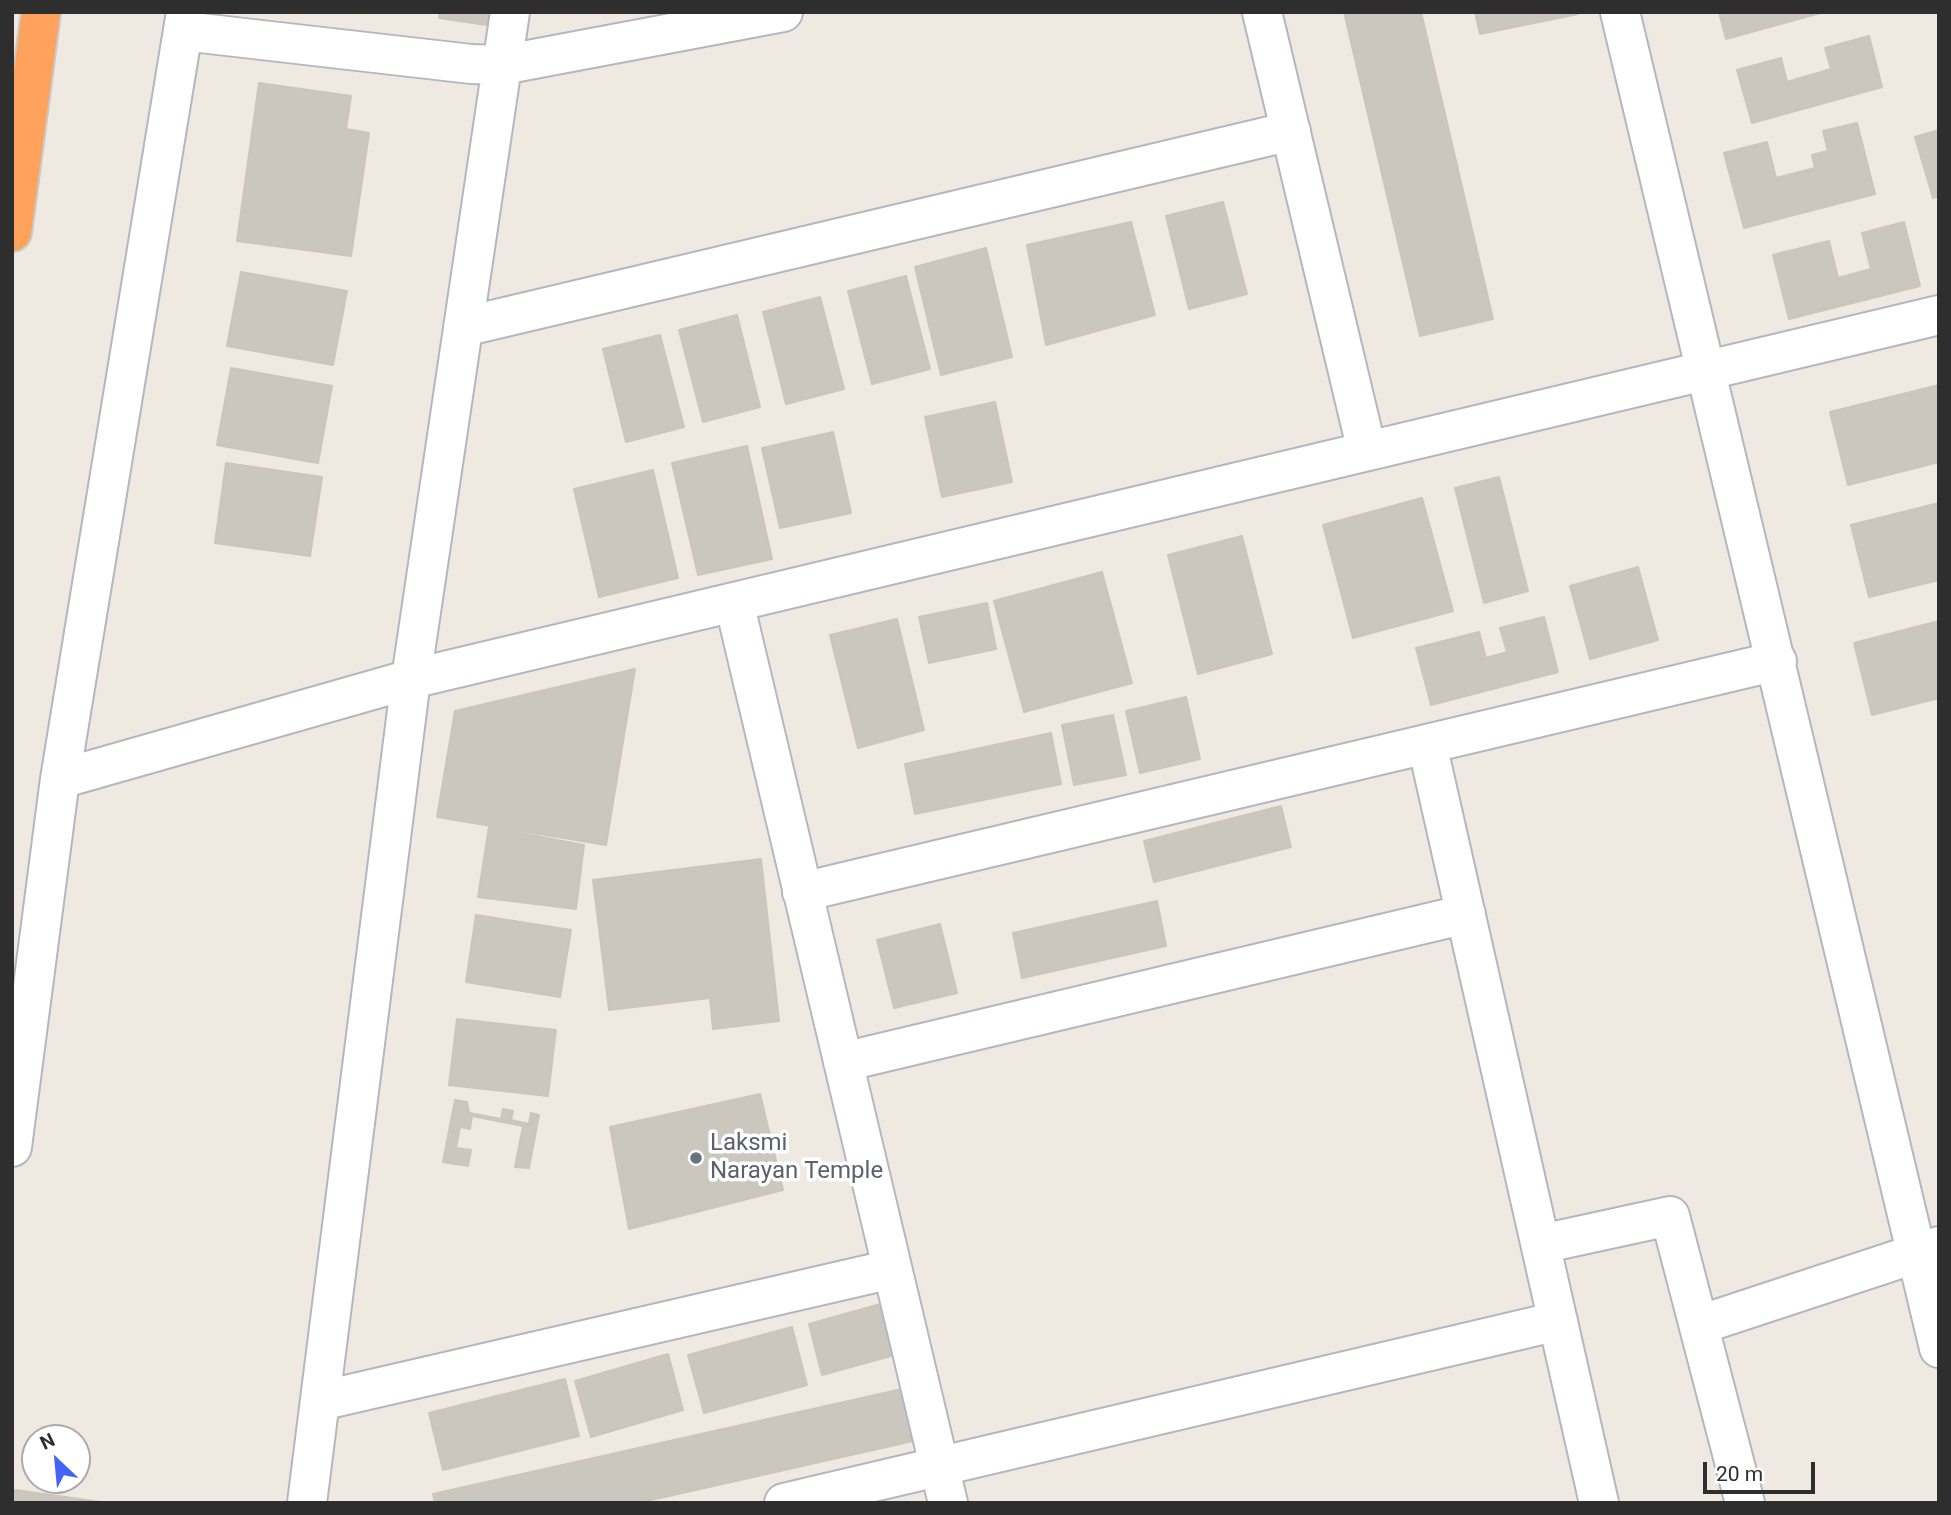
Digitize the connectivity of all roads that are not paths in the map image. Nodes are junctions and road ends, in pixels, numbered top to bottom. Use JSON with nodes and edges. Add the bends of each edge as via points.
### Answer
{"nodes":[{"id":1,"x":41,"y":12,"type":"edge"},
{"id":2,"x":510,"y":12,"type":"edge"},
{"id":3,"x":782,"y":12,"type":"edge"},
{"id":4,"x":1262,"y":12,"type":"edge"},
{"id":5,"x":1620,"y":12,"type":"edge"},
{"id":6,"x":184,"y":22,"type":"edge"},
{"id":7,"x":502,"y":65,"type":"junction"},
{"id":8,"x":1291,"y":131,"type":"junction"},
{"id":9,"x":12,"y":232,"type":"edge"},
{"id":10,"x":1939,"y":315,"type":"edge"},
{"id":11,"x":463,"y":327,"type":"junction"},
{"id":12,"x":1707,"y":370,"type":"junction"},
{"id":13,"x":1367,"y":451,"type":"junction"},
{"id":14,"x":734,"y":602,"type":"junction"},
{"id":15,"x":1777,"y":661,"type":"junction"},
{"id":16,"x":411,"y":679,"type":"junction"},
{"id":17,"x":1427,"y":744,"type":"junction"},
{"id":18,"x":60,"y":779,"type":"junction"},
{"id":19,"x":802,"y":892,"type":"junction"},
{"id":20,"x":1466,"y":914,"type":"junction"},
{"id":21,"x":843,"y":1062,"type":"junction"},
{"id":22,"x":12,"y":1147,"type":"edge"},
{"id":23,"x":1541,"y":1244,"type":"junction"},
{"id":24,"x":1927,"y":1250,"type":"edge"},
{"id":25,"x":892,"y":1269,"type":"junction"},
{"id":26,"x":1558,"y":1321,"type":"junction"},
{"id":27,"x":1699,"y":1325,"type":"junction"},
{"id":28,"x":1939,"y":1348,"type":"edge"},
{"id":29,"x":320,"y":1401,"type":"junction"},
{"id":30,"x":939,"y":1466,"type":"junction"},
{"id":31,"x":307,"y":1503,"type":"edge"},
{"id":32,"x":784,"y":1503,"type":"edge"},
{"id":33,"x":948,"y":1503,"type":"edge"},
{"id":34,"x":1599,"y":1503,"type":"edge"},
{"id":35,"x":1745,"y":1503,"type":"edge"}],
"edges":[{"from":1,"to":9,"type":"highway"},
{"from":2,"to":7,"type":"street"},
{"from":3,"to":7,"type":"street"},
{"from":4,"to":8,"type":"street"},
{"from":5,"to":12,"type":"street"},
{"from":6,"to":7,"type":"street"},
{"from":6,"to":18,"type":"street"},
{"from":7,"to":11,"type":"street"},
{"from":8,"to":11,"type":"street"},
{"from":8,"to":13,"type":"street"},
{"from":10,"to":12,"type":"street"},
{"from":11,"to":16,"type":"street"},
{"from":12,"to":13,"type":"street"},
{"from":12,"to":15,"type":"street"},
{"from":13,"to":14,"type":"street"},
{"from":14,"to":16,"type":"street"},
{"from":14,"to":19,"type":"street"},
{"from":15,"to":17,"type":"street"},
{"from":15,"to":24,"type":"street"},
{"from":16,"to":18,"type":"street"},
{"from":16,"to":29,"type":"street"},
{"from":17,"to":19,"type":"street"},
{"from":17,"to":20,"type":"street"},
{"from":18,"to":22,"type":"street"},
{"from":19,"to":21,"type":"street"},
{"from":20,"to":21,"type":"street"},
{"from":20,"to":23,"type":"street"},
{"from":21,"to":25,"type":"street"},
{"from":23,"to":26,"type":"street"},
{"from":23,"to":27,"type":"street","via":[[1670,1216]]},
{"from":24,"to":27,"type":"street"},
{"from":24,"to":28,"type":"street"},
{"from":25,"to":29,"type":"street"},
{"from":25,"to":30,"type":"street"},
{"from":26,"to":30,"type":"street"},
{"from":26,"to":34,"type":"street"},
{"from":27,"to":35,"type":"street"},
{"from":29,"to":31,"type":"street"},
{"from":30,"to":32,"type":"street"},
{"from":30,"to":33,"type":"street"}]}
